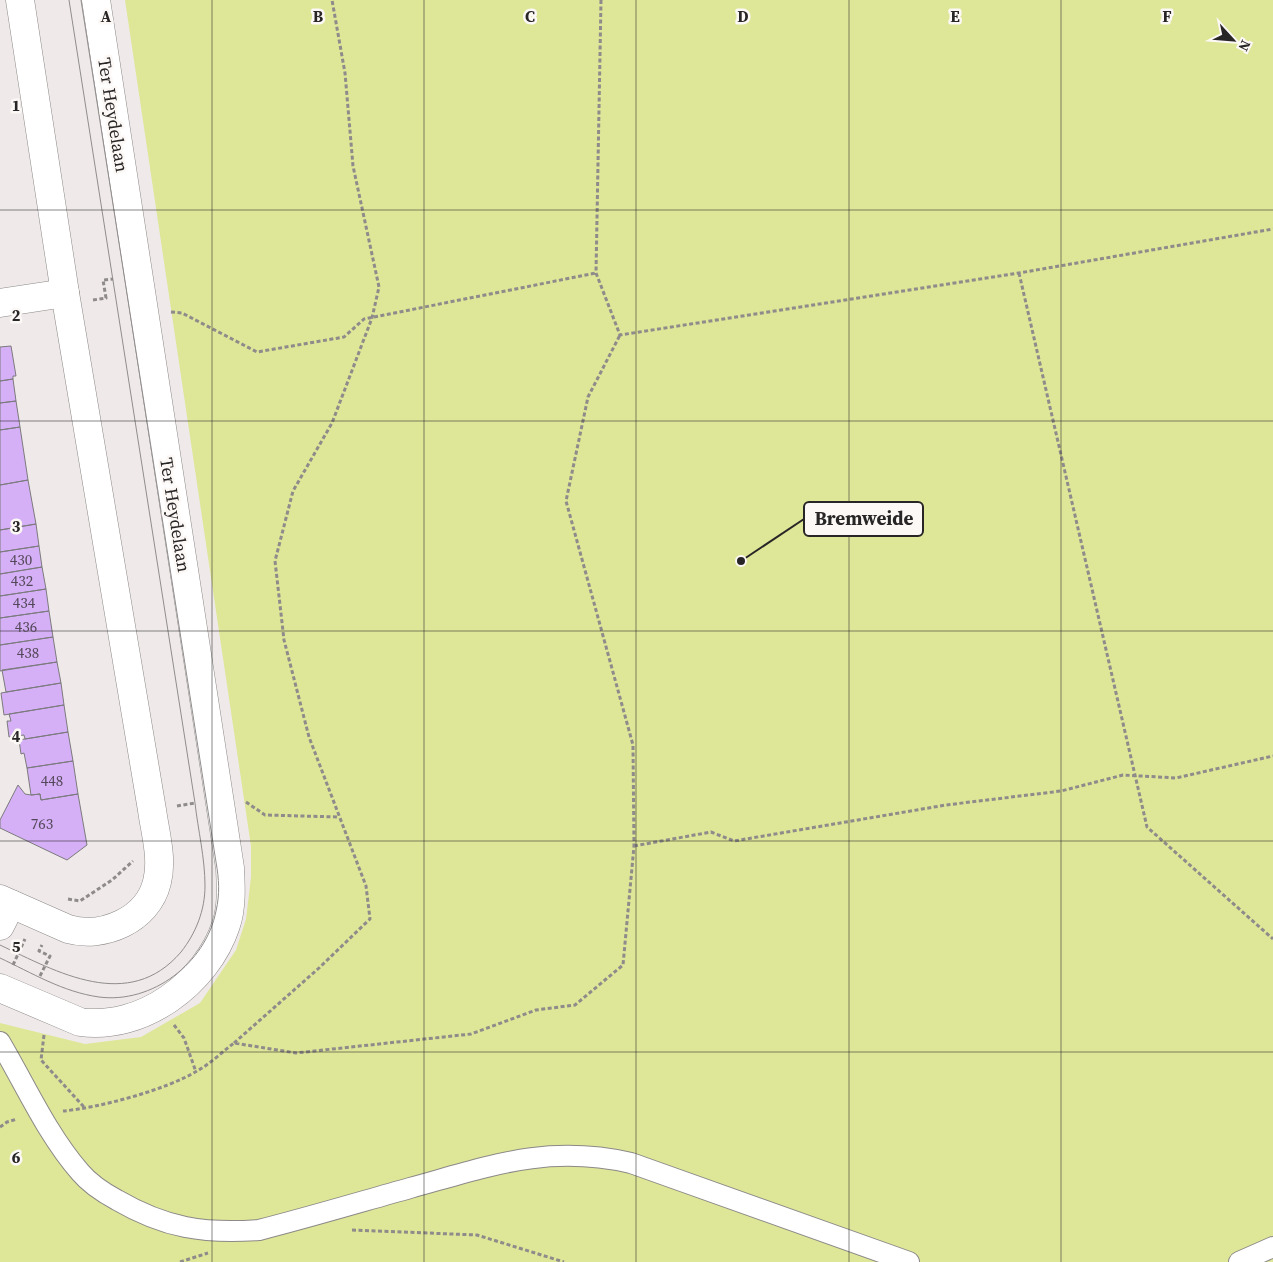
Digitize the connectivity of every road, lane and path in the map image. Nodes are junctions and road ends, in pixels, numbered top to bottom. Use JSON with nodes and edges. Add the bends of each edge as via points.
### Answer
{"nodes":[{"id":1,"x":20,"y":0,"type":"edge"},
{"id":2,"x":96,"y":0,"type":"edge"},
{"id":3,"x":332,"y":0,"type":"edge"},
{"id":4,"x":601,"y":0,"type":"edge"},
{"id":5,"x":1273,"y":230,"type":"edge"},
{"id":6,"x":596,"y":273,"type":"junction"},
{"id":7,"x":1019,"y":273,"type":"junction"},
{"id":8,"x":138,"y":276,"type":"junction"},
{"id":9,"x":66,"y":299,"type":"junction"},
{"id":10,"x":0,"y":303,"type":"edge"},
{"id":11,"x":143,"y":311,"type":"junction"},
{"id":12,"x":372,"y":318,"type":"junction"},
{"id":13,"x":620,"y":335,"type":"junction"},
{"id":14,"x":1273,"y":756,"type":"edge"},
{"id":15,"x":1137,"y":776,"type":"junction"},
{"id":16,"x":220,"y":799,"type":"junction"},
{"id":17,"x":152,"y":810,"type":"junction"},
{"id":18,"x":339,"y":817,"type":"junction"},
{"id":19,"x":634,"y":846,"type":"junction"},
{"id":20,"x":132,"y":852,"type":"dead end"},
{"id":21,"x":4,"y":910,"type":"edge"},
{"id":22,"x":54,"y":916,"type":"junction"},
{"id":23,"x":1273,"y":939,"type":"edge"},
{"id":24,"x":39,"y":977,"type":"dead end"},
{"id":25,"x":0,"y":989,"type":"edge"},
{"id":26,"x":159,"y":1004,"type":"junction"},
{"id":27,"x":48,"y":1009,"type":"junction"},
{"id":28,"x":0,"y":1042,"type":"edge"},
{"id":29,"x":234,"y":1043,"type":"junction"},
{"id":30,"x":196,"y":1072,"type":"junction"},
{"id":31,"x":350,"y":1230,"type":"dead end"},
{"id":32,"x":1273,"y":1247,"type":"edge"},
{"id":33,"x":214,"y":1251,"type":"dead end"},
{"id":34,"x":180,"y":1262,"type":"edge"},
{"id":35,"x":564,"y":1262,"type":"edge"},
{"id":36,"x":909,"y":1262,"type":"edge"},
{"id":37,"x":1239,"y":1262,"type":"edge"}],
"edges":[{"from":1,"to":9,"type":"street"},
{"from":2,"to":8,"type":"street","name":"Ter Heydelaan"},
{"from":3,"to":12,"type":"path","via":[[346,73],[353,166],[379,287]]},
{"from":4,"to":6,"type":"path"},
{"from":5,"to":7,"type":"path"},
{"from":6,"to":12,"type":"path"},
{"from":6,"to":13,"type":"path"},
{"from":7,"to":13,"type":"path"},
{"from":7,"to":15,"type":"path"},
{"from":8,"to":9,"type":"path","via":[[103,280],[106,298]]},
{"from":8,"to":11,"type":"street","name":"Ter Heydelaan"},
{"from":9,"to":10,"type":"street"},
{"from":9,"to":17,"type":"street"},
{"from":11,"to":12,"type":"path","via":[[182,313],[257,352],[344,337],[364,319]]},
{"from":11,"to":16,"type":"street","name":"Ter Heydelaan"},
{"from":12,"to":18,"type":"path","via":[[332,423],[293,490],[275,561],[284,640],[309,737]]},
{"from":13,"to":19,"type":"path","via":[[588,397],[566,501],[633,746]]},
{"from":14,"to":15,"type":"path","via":[[1176,778]]},
{"from":15,"to":19,"type":"path","via":[[1124,775],[1061,791],[946,805],[734,842],[711,832]]},
{"from":15,"to":23,"type":"path","via":[[1147,827]]},
{"from":16,"to":17,"type":"path"},
{"from":16,"to":18,"type":"path","via":[[236,796],[265,814]]},
{"from":16,"to":26,"type":"street","name":"Ter Heydelaan","via":[[232,890],[226,925],[197,976]]},
{"from":17,"to":22,"type":"street","via":[[159,868],[157,883],[142,908],[132,918],[106,930],[80,933]]},
{"from":18,"to":29,"type":"path","via":[[366,886],[370,919]]},
{"from":19,"to":29,"type":"path","via":[[623,965],[575,1005],[536,1010],[471,1034],[371,1046],[296,1054]]},
{"from":20,"to":22,"type":"path","via":[[133,861],[112,880]]},
{"from":21,"to":22,"type":"street"},
{"from":22,"to":24,"type":"path","via":[[39,951],[50,956]]},
{"from":22,"to":25,"type":"path"},
{"from":25,"to":27,"type":"street","name":"Ter Heydelaan"},
{"from":26,"to":27,"type":"street","name":"Ter Heydelaan","via":[[126,1019],[95,1024],[65,1018]]},
{"from":26,"to":30,"type":"path","via":[[184,1038]]},
{"from":27,"to":30,"type":"path","via":[[41,1060],[84,1108],[121,1099]]},
{"from":28,"to":36,"type":"street","via":[[52,1134],[82,1174],[130,1208],[176,1226],[219,1232],[259,1230],[510,1160],[567,1155],[631,1163]]},
{"from":29,"to":30,"type":"path"},
{"from":31,"to":35,"type":"path","via":[[478,1235]]},
{"from":32,"to":37,"type":"street"},
{"from":33,"to":34,"type":"path"}]}
